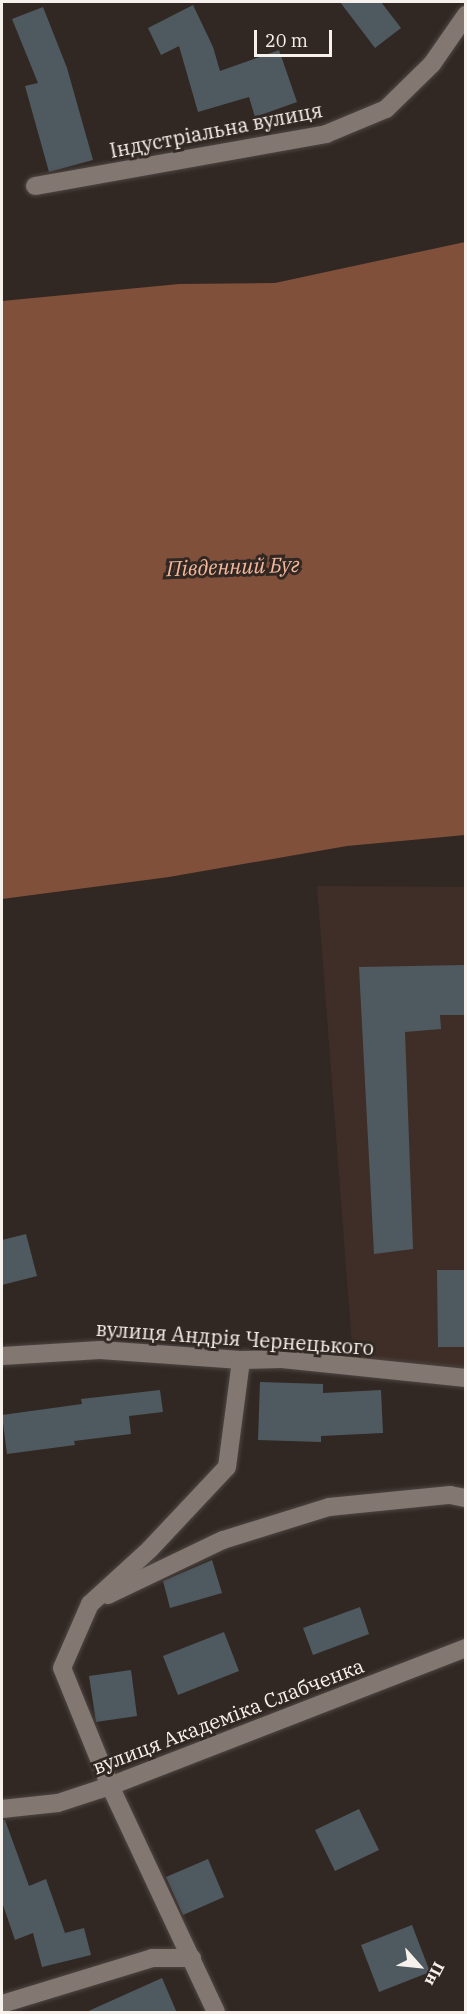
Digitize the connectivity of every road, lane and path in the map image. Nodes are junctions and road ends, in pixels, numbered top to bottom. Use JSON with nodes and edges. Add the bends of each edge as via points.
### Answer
{"nodes":[{"id":1,"x":465,"y":15,"type":"edge"},
{"id":2,"x":35,"y":186,"type":"dead end"},
{"id":3,"x":2,"y":1356,"type":"edge"},
{"id":4,"x":241,"y":1360,"type":"junction"},
{"id":5,"x":465,"y":1378,"type":"edge"},
{"id":6,"x":465,"y":1498,"type":"edge"},
{"id":7,"x":90,"y":1604,"type":"junction"},
{"id":8,"x":465,"y":1648,"type":"edge"},
{"id":9,"x":110,"y":1786,"type":"junction"},
{"id":10,"x":2,"y":1809,"type":"edge"},
{"id":11,"x":192,"y":1958,"type":"junction"},
{"id":12,"x":2,"y":2004,"type":"edge"},
{"id":13,"x":216,"y":2013,"type":"edge"}],
"edges":[{"from":1,"to":2,"type":"street","name":"Індустріальна вулиця","via":[[432,64],[386,109],[326,134]]},
{"from":3,"to":4,"type":"street","name":"вулиця Андрія Чернецького","via":[[100,1350]]},
{"from":4,"to":5,"type":"street","name":"вулиця Андрія Чернецького","via":[[282,1359]]},
{"from":4,"to":7,"type":"street","via":[[227,1467],[150,1549]]},
{"from":6,"to":7,"type":"street","via":[[329,1507],[223,1540]]},
{"from":7,"to":9,"type":"street","via":[[62,1668]]},
{"from":8,"to":9,"type":"street","name":"вулиця Академіка Слабченка"},
{"from":9,"to":10,"type":"street","name":"вулиця Академіка Слабченка","via":[[58,1803]]},
{"from":9,"to":11,"type":"street"},
{"from":11,"to":12,"type":"street","via":[[152,1958]]},
{"from":11,"to":13,"type":"street"}]}
